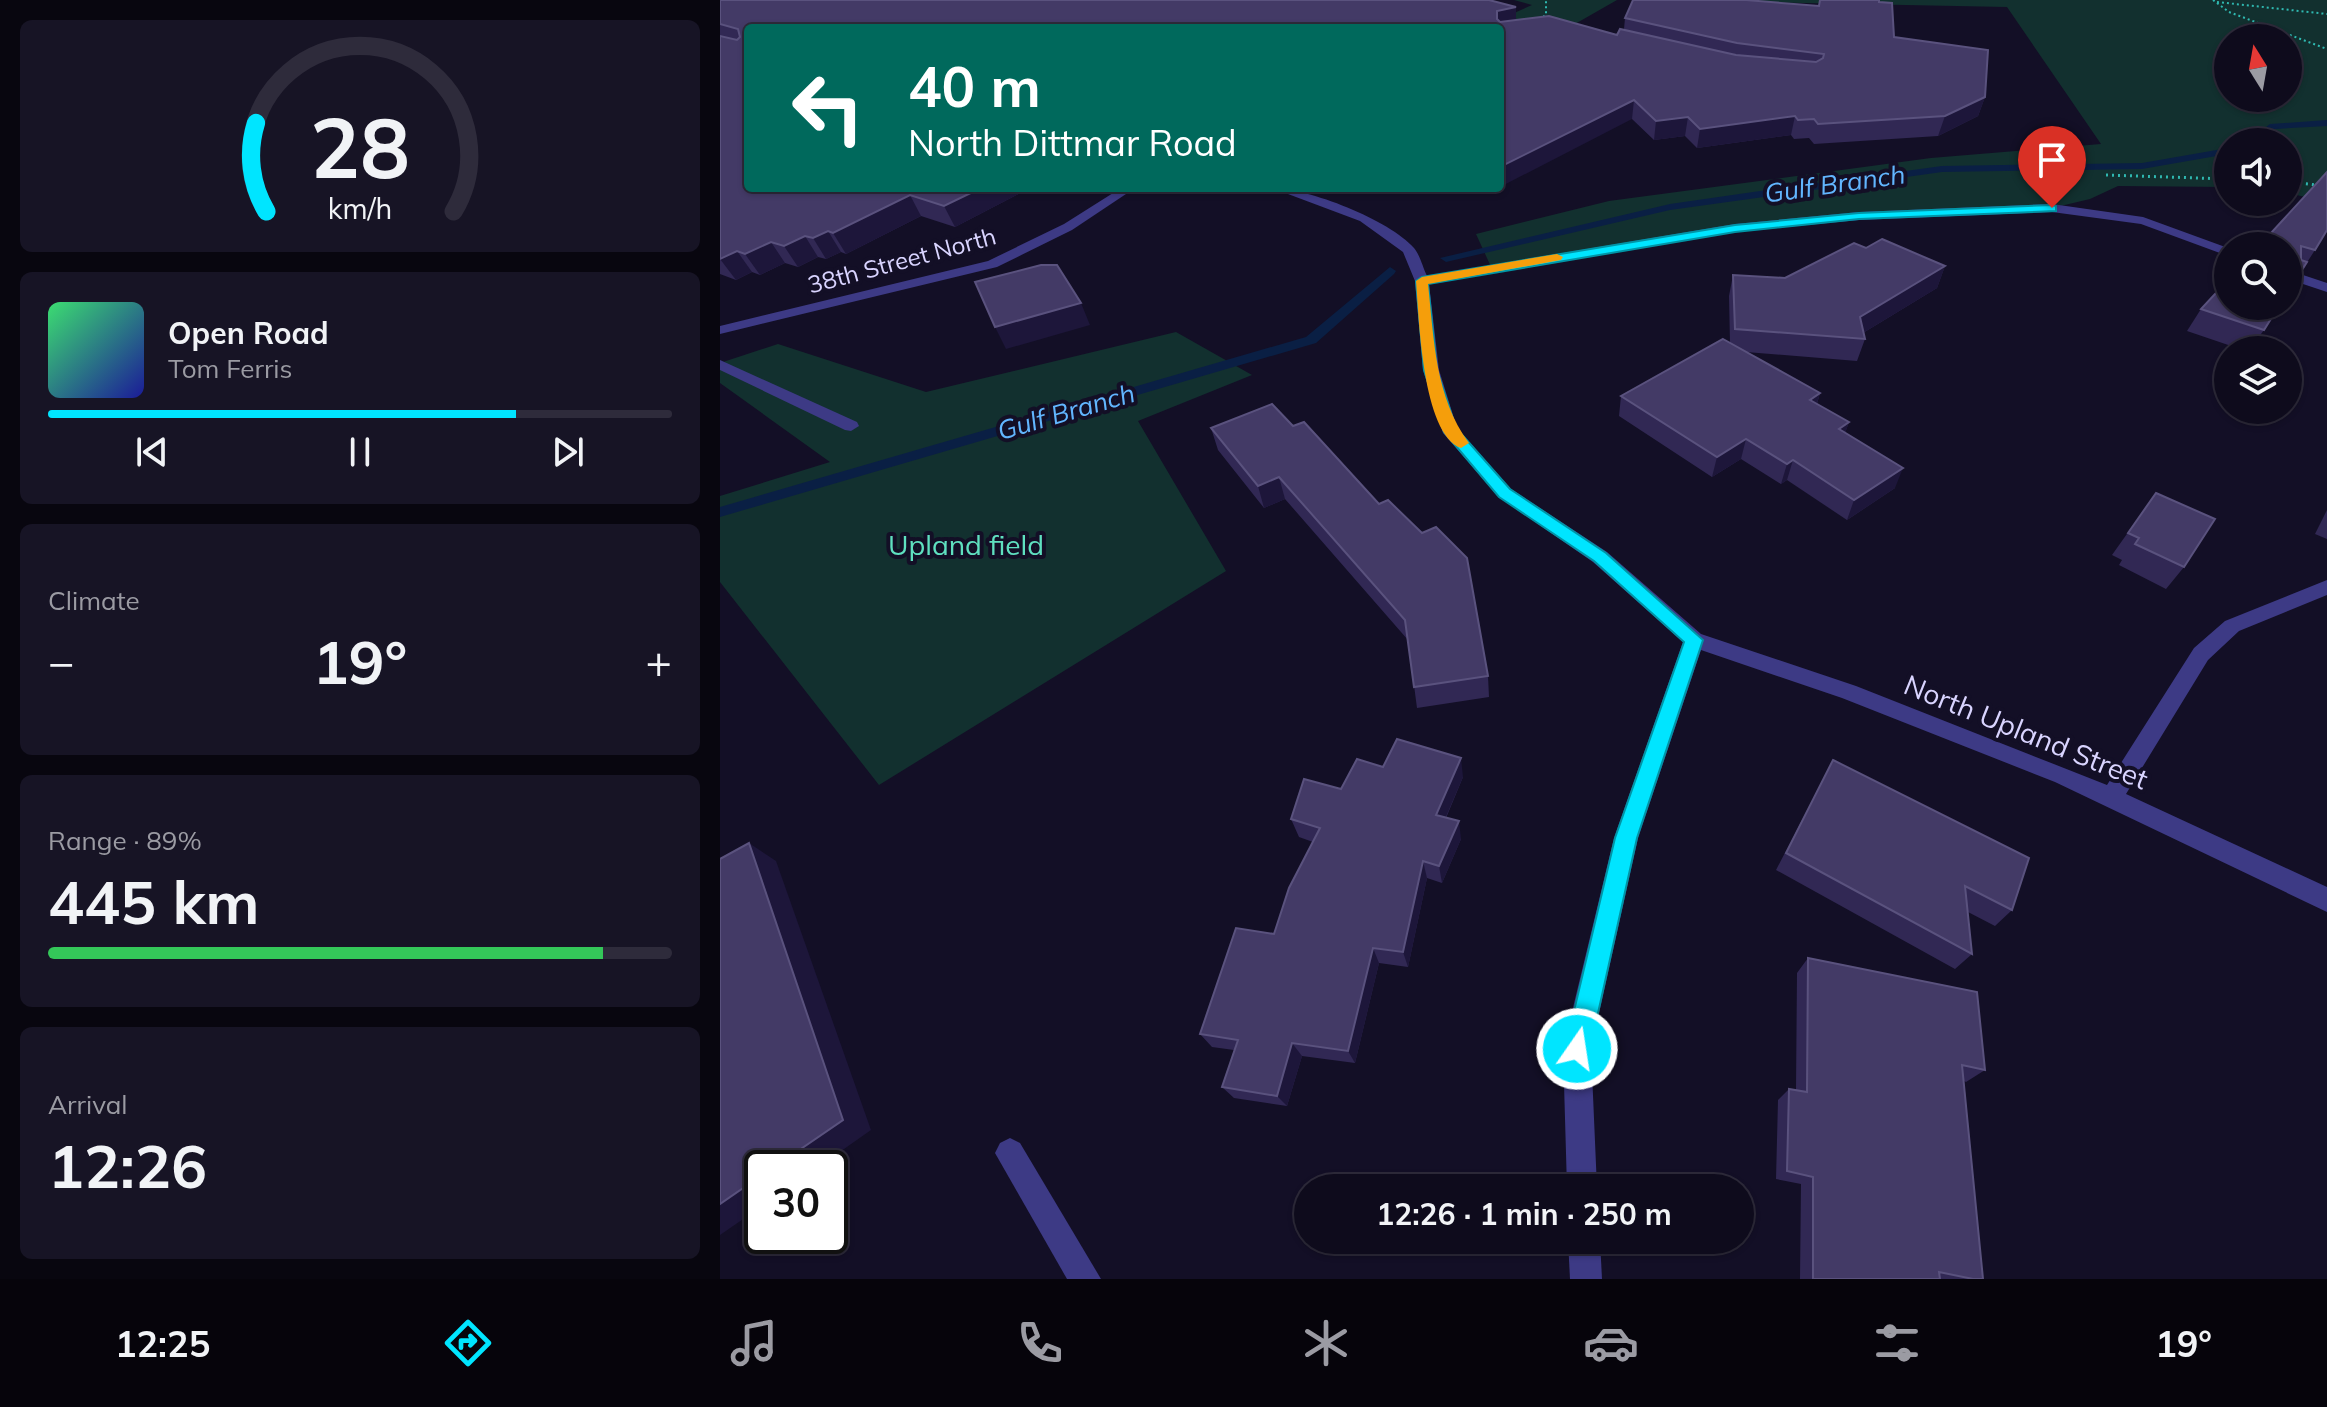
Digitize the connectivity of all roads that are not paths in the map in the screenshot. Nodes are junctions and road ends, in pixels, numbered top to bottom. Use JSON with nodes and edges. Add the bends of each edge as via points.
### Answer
{"nodes":[{"id":1,"x":1123,"y":192,"type":"edge"},
{"id":2,"x":1289,"y":192,"type":"edge"},
{"id":3,"x":2214,"y":247,"type":"edge"},
{"id":4,"x":2302,"y":279,"type":"edge"},
{"id":5,"x":1422,"y":281,"type":"junction"},
{"id":6,"x":2327,"y":288,"type":"edge"},
{"id":7,"x":720,"y":330,"type":"edge"},
{"id":8,"x":720,"y":364,"type":"edge"},
{"id":9,"x":851,"y":426,"type":"dead end"},
{"id":10,"x":2327,"y":587,"type":"edge"},
{"id":11,"x":1694,"y":640,"type":"junction"},
{"id":12,"x":2111,"y":798,"type":"junction"},
{"id":13,"x":2327,"y":900,"type":"edge"},
{"id":14,"x":1010,"y":1153,"type":"dead end"},
{"id":15,"x":1581,"y":1174,"type":"edge"},
{"id":16,"x":1585,"y":1254,"type":"edge"},
{"id":17,"x":1085,"y":1279,"type":"edge"},
{"id":18,"x":1586,"y":1279,"type":"edge"}],
"edges":[{"from":1,"to":7,"type":"street","name":"38th Street North","via":[[1068,227],[992,264]]},
{"from":2,"to":5,"type":"street","via":[[1364,218],[1409,250]]},
{"from":3,"to":5,"type":"street","via":[[2143,221],[2039,209],[1859,216],[1735,228]]},
{"from":4,"to":6,"type":"street"},
{"from":5,"to":11,"type":"street","via":[[1431,370],[1449,429],[1505,493],[1600,557]]},
{"from":8,"to":9,"type":"street"},
{"from":10,"to":12,"type":"street","via":[[2232,626],[2201,654]]},
{"from":11,"to":12,"type":"street","name":"North Upland Street","via":[[1864,698]]},
{"from":11,"to":15,"type":"street","via":[[1626,838],[1577,1049]]},
{"from":12,"to":13,"type":"street","name":"North Upland Street"},
{"from":14,"to":17,"type":"street"},
{"from":16,"to":18,"type":"street"}]}
